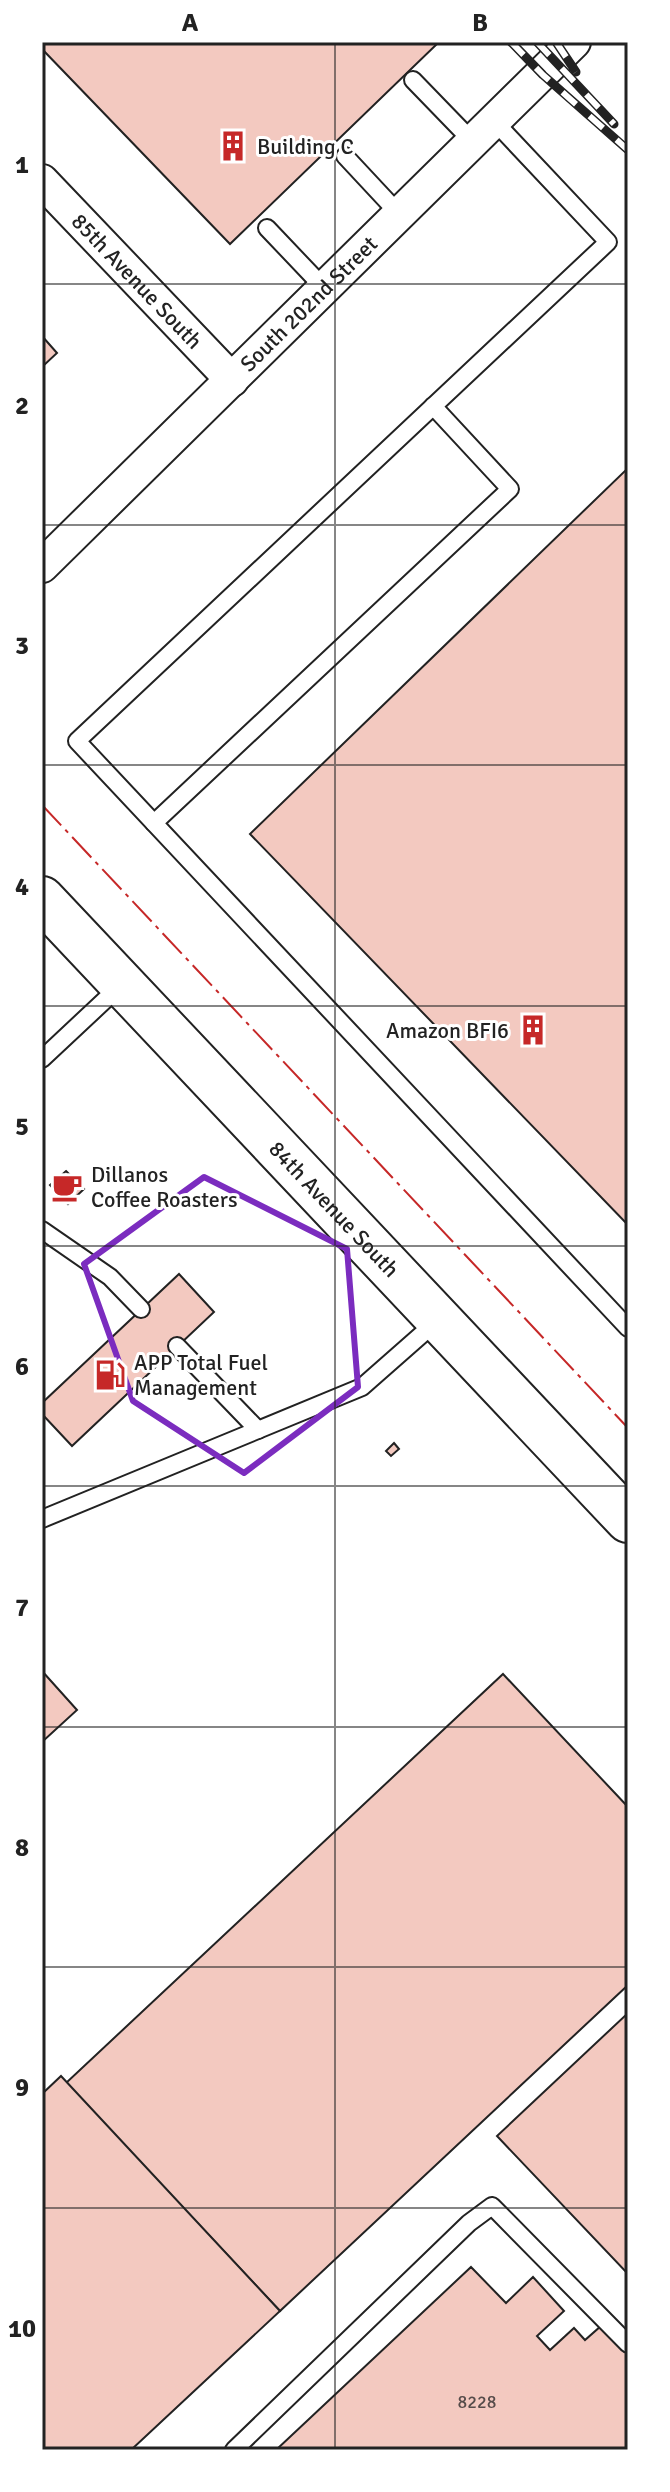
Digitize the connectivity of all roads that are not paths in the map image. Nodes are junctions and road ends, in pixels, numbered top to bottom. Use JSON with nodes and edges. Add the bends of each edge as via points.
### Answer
{"nodes":[{"id":1,"x":574,"y":42,"type":"edge"},
{"id":2,"x":413,"y":80,"type":"dead end"},
{"id":3,"x":484,"y":132,"type":"junction"},
{"id":4,"x":345,"y":156,"type":"dead end"},
{"id":5,"x":42,"y":181,"type":"edge"},
{"id":6,"x":400,"y":215,"type":"junction"},
{"id":7,"x":267,"y":228,"type":"dead end"},
{"id":8,"x":325,"y":289,"type":"junction"},
{"id":9,"x":232,"y":380,"type":"junction"},
{"id":10,"x":433,"y":406,"type":"junction"},
{"id":11,"x":42,"y":566,"type":"edge"},
{"id":12,"x":154,"y":823,"type":"junction"},
{"id":13,"x":42,"y":899,"type":"edge"},
{"id":14,"x":123,"y":984,"type":"junction"},
{"id":15,"x":42,"y":1059,"type":"edge"},
{"id":16,"x":42,"y":1230,"type":"edge"},
{"id":17,"x":141,"y":1309,"type":"dead end"},
{"id":18,"x":439,"y":1319,"type":"junction"},
{"id":19,"x":628,"y":1328,"type":"edge"},
{"id":20,"x":177,"y":1346,"type":"dead end"},
{"id":21,"x":258,"y":1430,"type":"junction"},
{"id":22,"x":42,"y":1519,"type":"edge"},
{"id":23,"x":628,"y":1520,"type":"edge"},
{"id":24,"x":628,"y":2344,"type":"edge"},
{"id":25,"x":234,"y":2450,"type":"edge"}],
"edges":[{"from":1,"to":3,"type":"street","name":"South 202nd Street"},
{"from":2,"to":3,"type":"lane"},
{"from":3,"to":6,"type":"street","name":"South 202nd Street"},
{"from":3,"to":10,"type":"lane","via":[[608,242]]},
{"from":4,"to":6,"type":"lane"},
{"from":5,"to":9,"type":"street","name":"85th Avenue South"},
{"from":6,"to":8,"type":"street","name":"South 202nd Street"},
{"from":7,"to":8,"type":"lane"},
{"from":8,"to":9,"type":"street","name":"South 202nd Street"},
{"from":9,"to":11,"type":"street","name":"South 202nd Street"},
{"from":10,"to":12,"type":"lane","via":[[77,741]]},
{"from":10,"to":12,"type":"lane","via":[[510,489]]},
{"from":12,"to":19,"type":"lane"},
{"from":13,"to":14,"type":"main road","name":"84th Avenue South"},
{"from":14,"to":15,"type":"lane"},
{"from":14,"to":18,"type":"main road","name":"84th Avenue South"},
{"from":16,"to":17,"type":"lane","via":[[110,1277]]},
{"from":18,"to":21,"type":"lane","via":[[362,1387]]},
{"from":18,"to":23,"type":"main road","name":"84th Avenue South"},
{"from":20,"to":21,"type":"lane"},
{"from":21,"to":22,"type":"lane"},
{"from":24,"to":25,"type":"lane","via":[[492,2206]]}]}
